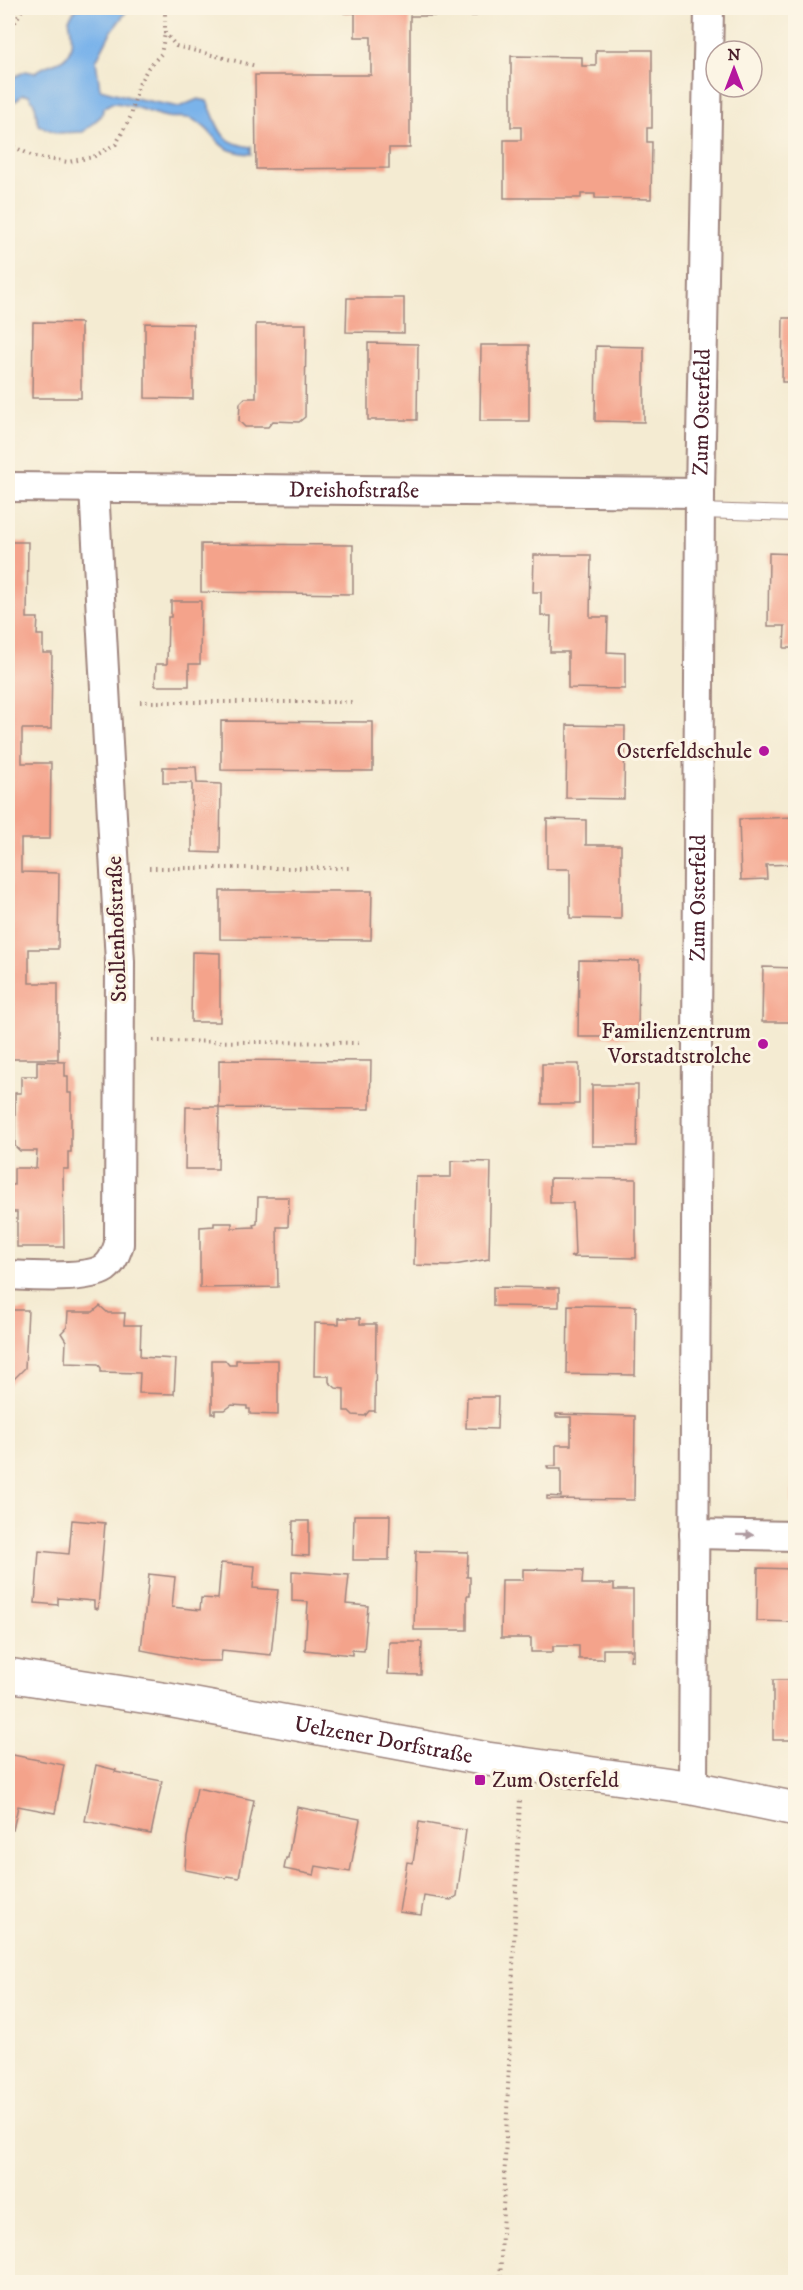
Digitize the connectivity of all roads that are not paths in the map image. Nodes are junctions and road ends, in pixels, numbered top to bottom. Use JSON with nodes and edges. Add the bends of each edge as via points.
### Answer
{"nodes":[{"id":1,"x":709,"y":8,"type":"edge"},
{"id":2,"x":8,"y":487,"type":"edge"},
{"id":3,"x":94,"y":488,"type":"junction"},
{"id":4,"x":701,"y":502,"type":"junction"},
{"id":5,"x":795,"y":514,"type":"edge"},
{"id":6,"x":8,"y":1275,"type":"edge"},
{"id":7,"x":694,"y":1534,"type":"junction"},
{"id":8,"x":795,"y":1536,"type":"edge"},
{"id":9,"x":8,"y":1675,"type":"edge"},
{"id":10,"x":693,"y":1788,"type":"junction"},
{"id":11,"x":795,"y":1809,"type":"edge"}],
"edges":[{"from":1,"to":4,"type":"street","name":"Zum Osterfeld"},
{"from":2,"to":3,"type":"street","name":"Dreishofstraße"},
{"from":3,"to":4,"type":"street","name":"Dreishofstraße"},
{"from":3,"to":6,"type":"street","name":"Stollenhofstraße","via":[[120,962],[119,1244],[114,1259],[103,1269],[79,1275]]},
{"from":4,"to":5,"type":"lane"},
{"from":4,"to":7,"type":"street","name":"Zum Osterfeld"},
{"from":7,"to":8,"type":"street","one_way":true},
{"from":7,"to":10,"type":"street","name":"Zum Osterfeld"},
{"from":9,"to":10,"type":"street","name":"Uelzener Dorfstraße","via":[[521,1763]]},
{"from":10,"to":11,"type":"street","name":"Uelzener Dorfstraße"}]}
